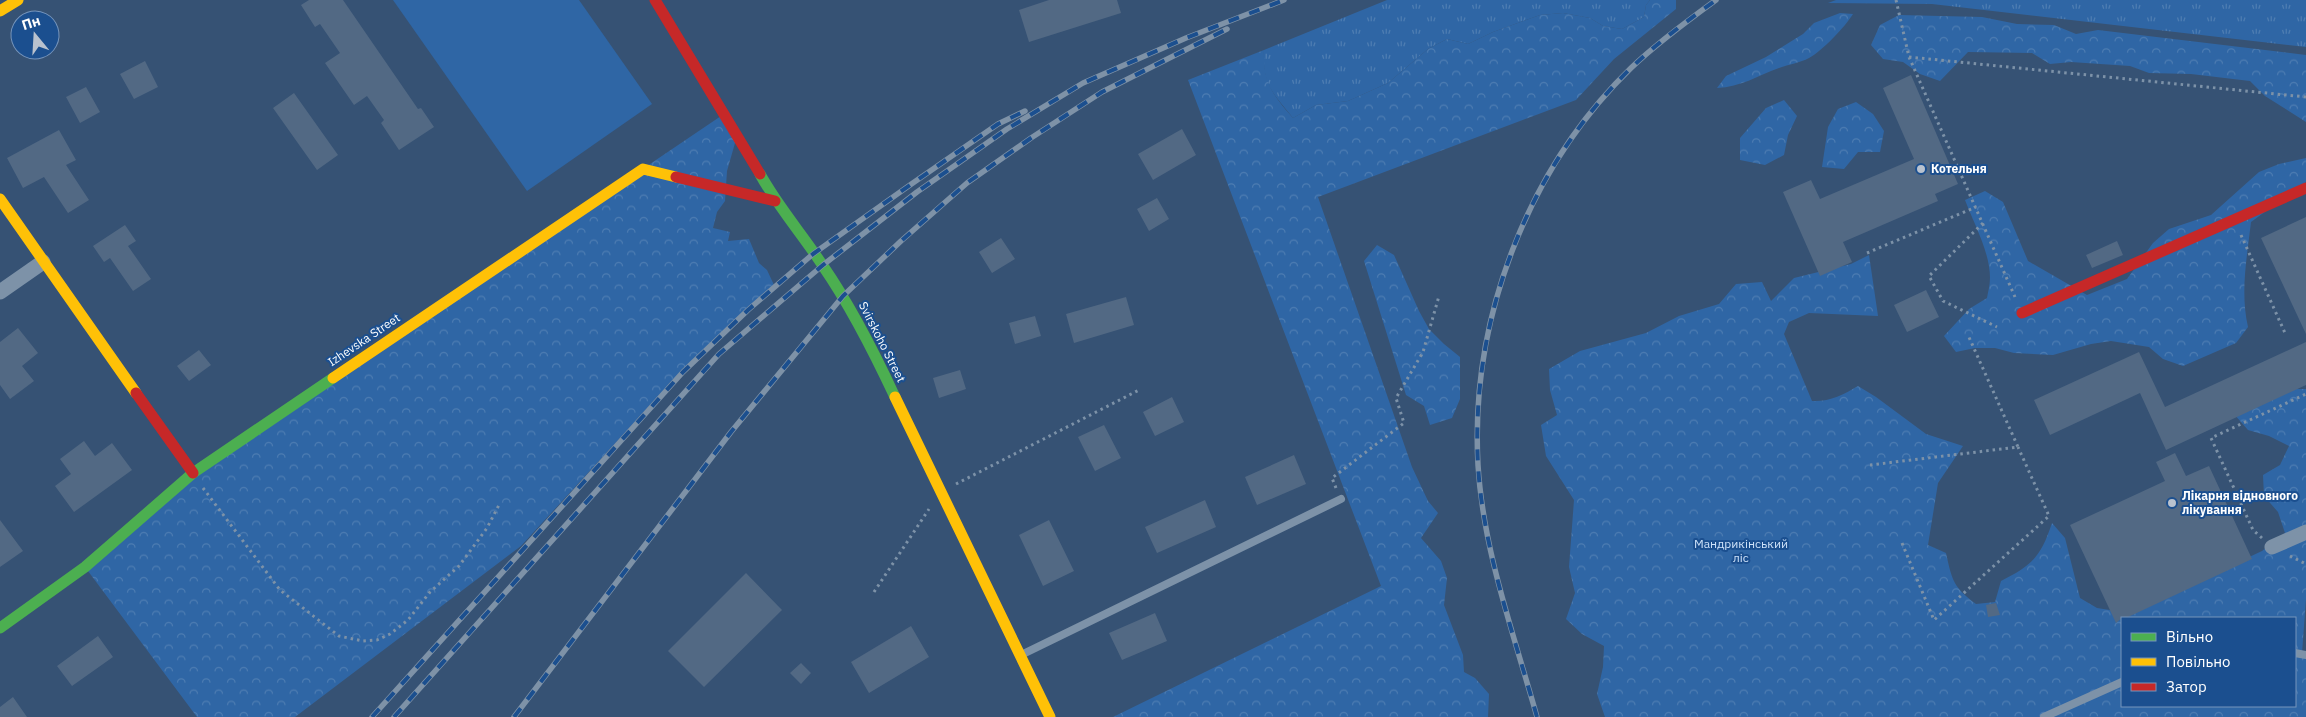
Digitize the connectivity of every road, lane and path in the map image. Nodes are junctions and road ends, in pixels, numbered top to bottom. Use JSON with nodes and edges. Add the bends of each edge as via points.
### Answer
{"nodes":[{"id":1,"x":18,"y":0,"type":"edge"},
{"id":2,"x":655,"y":0,"type":"edge"},
{"id":3,"x":1896,"y":0,"type":"edge"},
{"id":4,"x":0,"y":12,"type":"edge"},
{"id":5,"x":1909,"y":57,"type":"junction"},
{"id":6,"x":2306,"y":97,"type":"edge"},
{"id":7,"x":2306,"y":188,"type":"edge"},
{"id":8,"x":0,"y":199,"type":"edge"},
{"id":9,"x":776,"y":201,"type":"junction"},
{"id":10,"x":1976,"y":207,"type":"junction"},
{"id":11,"x":2235,"y":220,"type":"junction"},
{"id":12,"x":1983,"y":223,"type":"junction"},
{"id":13,"x":1867,"y":253,"type":"dead end"},
{"id":14,"x":43,"y":262,"type":"junction"},
{"id":15,"x":0,"y":292,"type":"edge"},
{"id":16,"x":1439,"y":296,"type":"dead end"},
{"id":17,"x":2022,"y":313,"type":"joint"},
{"id":18,"x":1997,"y":327,"type":"dead end"},
{"id":19,"x":2285,"y":333,"type":"dead end"},
{"id":20,"x":1968,"y":335,"type":"dead end"},
{"id":21,"x":1141,"y":389,"type":"dead end"},
{"id":22,"x":2306,"y":394,"type":"edge"},
{"id":23,"x":2018,"y":447,"type":"junction"},
{"id":24,"x":1870,"y":465,"type":"dead end"},
{"id":25,"x":192,"y":473,"type":"junction"},
{"id":26,"x":940,"y":492,"type":"junction"},
{"id":27,"x":1341,"y":499,"type":"joint"},
{"id":28,"x":500,"y":503,"type":"dead end"},
{"id":29,"x":2306,"y":532,"type":"edge"},
{"id":30,"x":1902,"y":543,"type":"dead end"},
{"id":31,"x":2272,"y":546,"type":"junction"},
{"id":32,"x":2306,"y":564,"type":"edge"},
{"id":33,"x":874,"y":592,"type":"dead end"},
{"id":34,"x":0,"y":628,"type":"edge"},
{"id":35,"x":1019,"y":656,"type":"junction"},
{"id":36,"x":2121,"y":682,"type":"edge"},
{"id":37,"x":1050,"y":717,"type":"edge"},
{"id":38,"x":2044,"y":717,"type":"edge"}],
"edges":[{"from":1,"to":4,"type":"street"},
{"from":2,"to":9,"type":"street","name":"Svirskoho Street"},
{"from":3,"to":5,"type":"path"},
{"from":5,"to":6,"type":"path"},
{"from":5,"to":10,"type":"path"},
{"from":7,"to":11,"type":"street"},
{"from":8,"to":14,"type":"street"},
{"from":9,"to":25,"type":"street","name":"Izhevska Street","via":[[643,169]]},
{"from":9,"to":26,"type":"street","name":"Svirskoho Street","via":[[823,265],[861,326]]},
{"from":10,"to":12,"type":"path"},
{"from":10,"to":13,"type":"path"},
{"from":11,"to":17,"type":"street"},
{"from":11,"to":19,"type":"path"},
{"from":12,"to":17,"type":"path"},
{"from":12,"to":18,"type":"path","via":[[1930,276],[1943,302]]},
{"from":14,"to":15,"type":"street"},
{"from":14,"to":25,"type":"street"},
{"from":16,"to":27,"type":"path","via":[[1423,352],[1396,398],[1404,423],[1332,478]]},
{"from":20,"to":23,"type":"path"},
{"from":21,"to":26,"type":"path"},
{"from":22,"to":31,"type":"path","via":[[2211,438],[2253,530]]},
{"from":23,"to":24,"type":"path"},
{"from":23,"to":30,"type":"path","via":[[2050,516],[1934,620]]},
{"from":25,"to":28,"type":"path","via":[[280,590],[338,636],[363,641],[384,637],[408,620],[430,592],[459,566],[487,528]]},
{"from":25,"to":34,"type":"street","name":"Izhevska Street","via":[[85,567]]},
{"from":26,"to":33,"type":"path"},
{"from":26,"to":35,"type":"street","name":"Svirskoho Street"},
{"from":27,"to":35,"type":"lane"},
{"from":29,"to":31,"type":"street"},
{"from":31,"to":32,"type":"path"},
{"from":35,"to":37,"type":"street","name":"Svirskoho Street"},
{"from":36,"to":38,"type":"lane"}]}
